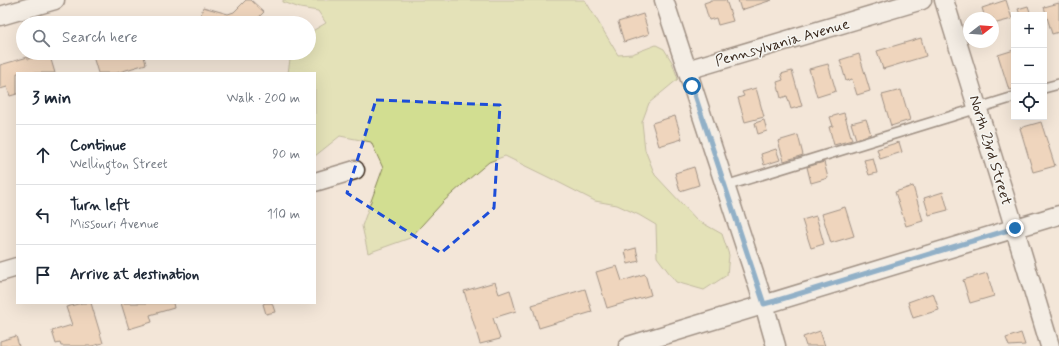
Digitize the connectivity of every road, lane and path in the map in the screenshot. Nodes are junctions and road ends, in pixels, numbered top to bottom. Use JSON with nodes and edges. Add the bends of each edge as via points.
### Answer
{"nodes":[{"id":1,"x":55,"y":0,"type":"edge"},
{"id":2,"x":664,"y":0,"type":"edge"},
{"id":3,"x":922,"y":0,"type":"edge"},
{"id":4,"x":944,"y":0,"type":"edge"},
{"id":5,"x":0,"y":16,"type":"edge"},
{"id":6,"x":687,"y":70,"type":"junction"},
{"id":7,"x":1059,"y":84,"type":"edge"},
{"id":8,"x":1047,"y":87,"type":"edge"},
{"id":9,"x":1011,"y":98,"type":"edge"},
{"id":10,"x":978,"y":108,"type":"junction"},
{"id":11,"x":355,"y":170,"type":"dead end"},
{"id":12,"x":316,"y":182,"type":"edge"},
{"id":13,"x":725,"y":186,"type":"junction"},
{"id":14,"x":1059,"y":215,"type":"edge"},
{"id":15,"x":1015,"y":228,"type":"junction"},
{"id":16,"x":16,"y":267,"type":"edge"},
{"id":17,"x":0,"y":272,"type":"edge"},
{"id":18,"x":764,"y":304,"type":"junction"},
{"id":19,"x":1052,"y":345,"type":"edge"},
{"id":20,"x":628,"y":346,"type":"edge"},
{"id":21,"x":776,"y":346,"type":"edge"}],
"edges":[{"from":1,"to":5,"type":"street"},
{"from":2,"to":6,"type":"street"},
{"from":3,"to":6,"type":"street","name":"Pennsylvania Avenue"},
{"from":4,"to":10,"type":"street","name":"North 23rd Street"},
{"from":6,"to":13,"type":"street"},
{"from":7,"to":8,"type":"lane"},
{"from":9,"to":10,"type":"lane"},
{"from":10,"to":13,"type":"lane"},
{"from":10,"to":15,"type":"street","name":"North 23rd Street"},
{"from":11,"to":12,"type":"street"},
{"from":13,"to":18,"type":"street"},
{"from":14,"to":15,"type":"street"},
{"from":15,"to":18,"type":"street"},
{"from":15,"to":19,"type":"street","name":"North 23rd Street"},
{"from":16,"to":17,"type":"street"},
{"from":18,"to":20,"type":"street"},
{"from":18,"to":21,"type":"street"}]}
